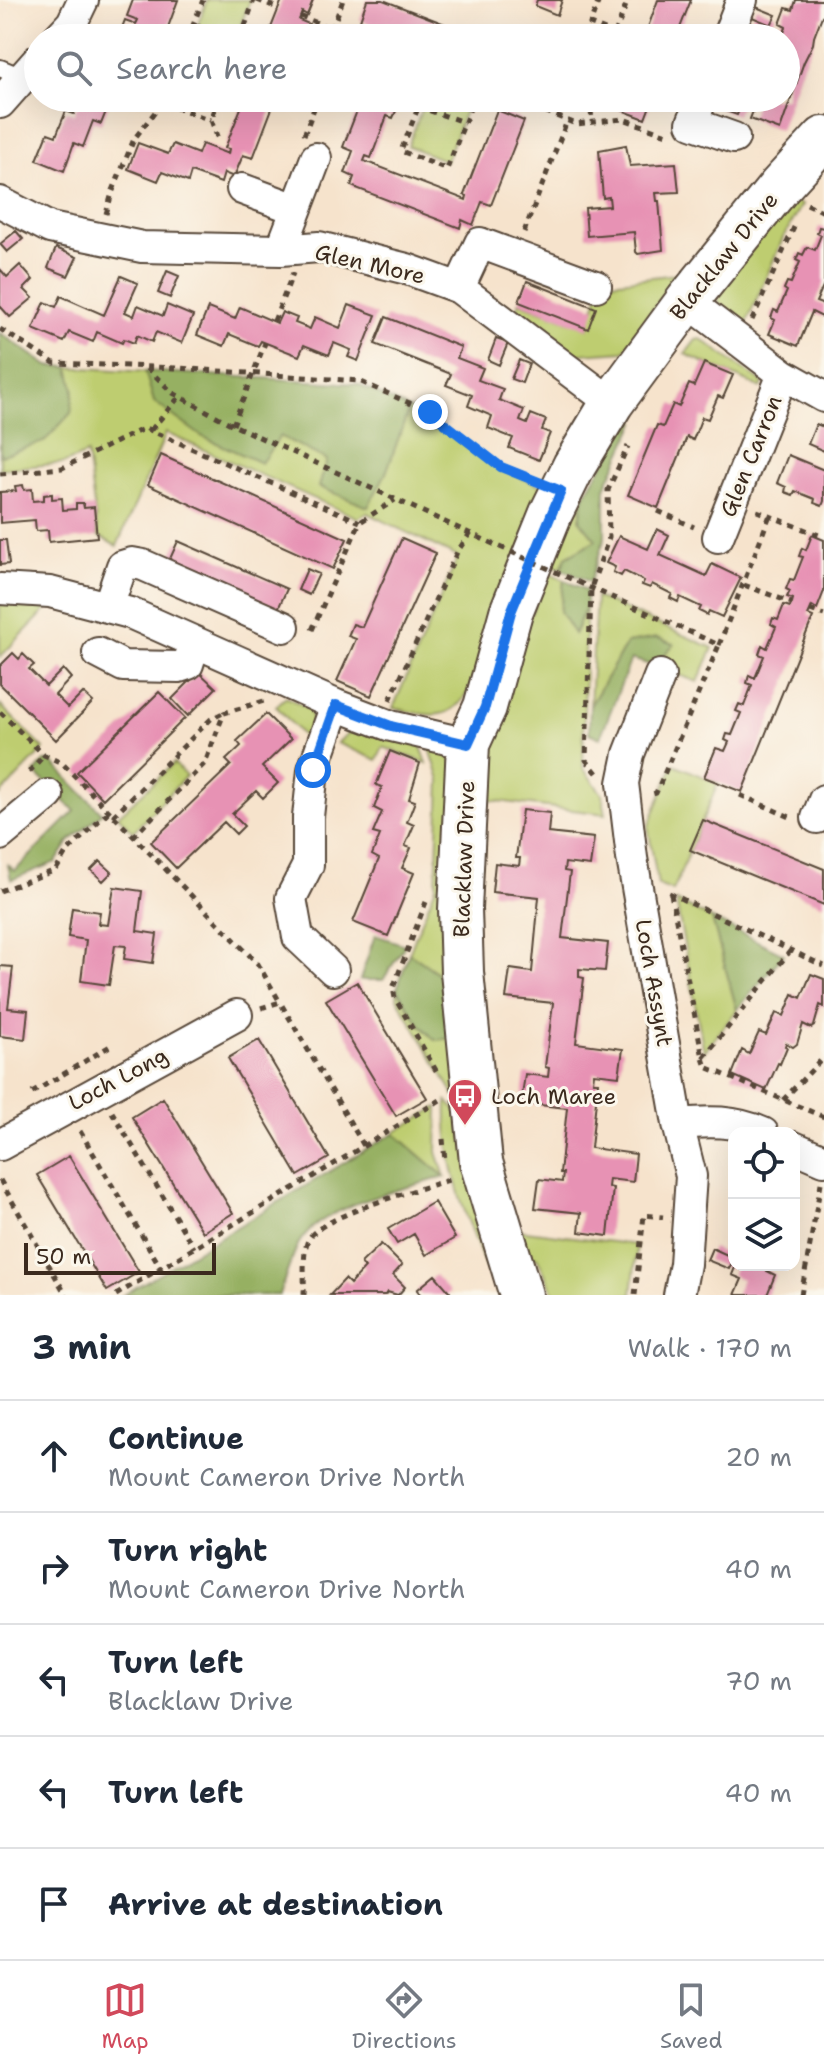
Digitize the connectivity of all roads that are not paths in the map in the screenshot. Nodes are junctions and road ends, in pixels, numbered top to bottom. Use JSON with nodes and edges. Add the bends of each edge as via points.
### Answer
{"nodes":[{"id":1,"x":83,"y":0,"type":"edge"},
{"id":2,"x":742,"y":0,"type":"edge"},
{"id":3,"x":71,"y":24,"type":"edge"},
{"id":4,"x":733,"y":24,"type":"edge"},
{"id":5,"x":20,"y":68,"type":"edge"},
{"id":6,"x":0,"y":103,"type":"edge"},
{"id":7,"x":696,"y":112,"type":"edge"},
{"id":8,"x":734,"y":138,"type":"dead end"},
{"id":9,"x":824,"y":138,"type":"edge"},
{"id":10,"x":316,"y":158,"type":"dead end"},
{"id":11,"x":242,"y":189,"type":"dead end"},
{"id":12,"x":0,"y":202,"type":"edge"},
{"id":13,"x":296,"y":209,"type":"junction"},
{"id":14,"x":292,"y":249,"type":"junction"},
{"id":15,"x":596,"y":286,"type":"dead end"},
{"id":16,"x":459,"y":288,"type":"junction"},
{"id":17,"x":687,"y":301,"type":"junction"},
{"id":18,"x":783,"y":374,"type":"junction"},
{"id":19,"x":824,"y":397,"type":"edge"},
{"id":20,"x":612,"y":403,"type":"junction"},
{"id":21,"x":718,"y":537,"type":"road end"},
{"id":22,"x":0,"y":589,"type":"edge"},
{"id":23,"x":108,"y":607,"type":"junction"},
{"id":24,"x":284,"y":627,"type":"dead end"},
{"id":25,"x":195,"y":642,"type":"junction"},
{"id":26,"x":98,"y":653,"type":"dead end"},
{"id":27,"x":660,"y":675,"type":"dead end"},
{"id":28,"x":336,"y":705,"type":"junction"},
{"id":29,"x":468,"y":744,"type":"junction"},
{"id":30,"x":48,"y":795,"type":"dead end"},
{"id":31,"x":0,"y":835,"type":"edge"},
{"id":32,"x":333,"y":970,"type":"dead end"},
{"id":33,"x":237,"y":1015,"type":"road end"},
{"id":34,"x":678,"y":1124,"type":"junction"},
{"id":35,"x":748,"y":1127,"type":"edge"},
{"id":36,"x":0,"y":1145,"type":"edge"},
{"id":37,"x":800,"y":1150,"type":"edge"},
{"id":38,"x":824,"y":1160,"type":"edge"},
{"id":39,"x":511,"y":1292,"type":"edge"},
{"id":40,"x":679,"y":1295,"type":"edge"}],
"edges":[{"from":1,"to":3,"type":"street"},
{"from":2,"to":4,"type":"street"},
{"from":5,"to":6,"type":"street"},
{"from":7,"to":8,"type":"street","via":[[692,123]]},
{"from":9,"to":17,"type":"street","name":"Blacklaw Drive"},
{"from":10,"to":13,"type":"street"},
{"from":11,"to":13,"type":"street"},
{"from":12,"to":14,"type":"street","name":"Glen More","via":[[50,228],[142,247]]},
{"from":13,"to":14,"type":"street"},
{"from":14,"to":16,"type":"street","name":"Glen More","via":[[319,247]]},
{"from":15,"to":16,"type":"street","via":[[480,243]]},
{"from":16,"to":20,"type":"street","name":"Glen More"},
{"from":17,"to":18,"type":"street","name":"Glen Carron"},
{"from":17,"to":20,"type":"street","name":"Blacklaw Drive"},
{"from":18,"to":19,"type":"street","name":"Glen Carron"},
{"from":18,"to":21,"type":"street","name":"Glen Carron"},
{"from":20,"to":29,"type":"street","name":"Blacklaw Drive","via":[[561,491],[511,612],[485,707]]},
{"from":22,"to":23,"type":"street","via":[[50,592]]},
{"from":23,"to":24,"type":"street","via":[[122,566],[132,563]]},
{"from":23,"to":25,"type":"street"},
{"from":25,"to":26,"type":"street","via":[[188,664],[179,667],[123,666]]},
{"from":25,"to":28,"type":"street"},
{"from":27,"to":34,"type":"street","name":"Loch Assynt","via":[[623,783]]},
{"from":28,"to":29,"type":"street","via":[[382,723]]},
{"from":28,"to":32,"type":"street","via":[[313,770],[308,865],[291,898],[298,937]]},
{"from":29,"to":39,"type":"street","name":"Blacklaw Drive","via":[[462,972],[481,1162]]},
{"from":30,"to":31,"type":"street"},
{"from":33,"to":36,"type":"street","name":"Loch Long"},
{"from":34,"to":35,"type":"street","via":[[717,1120]]},
{"from":34,"to":40,"type":"street","name":"Loch Assynt","via":[[691,1176]]},
{"from":37,"to":38,"type":"street"}]}
